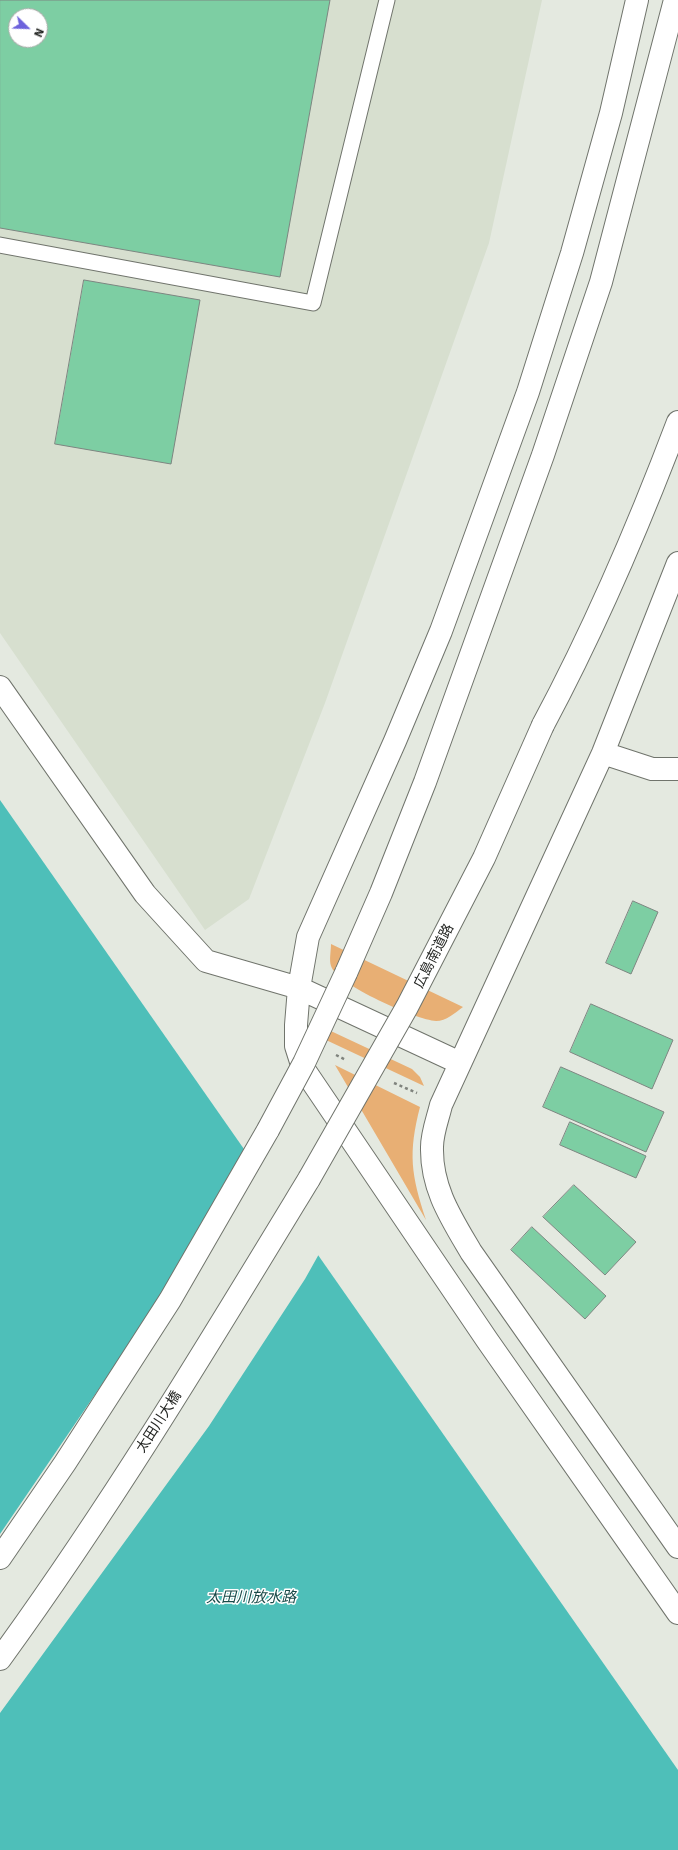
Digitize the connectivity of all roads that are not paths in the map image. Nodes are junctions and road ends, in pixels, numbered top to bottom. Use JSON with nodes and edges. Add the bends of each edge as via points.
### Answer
{"nodes":[{"id":1,"x":387,"y":0,"type":"edge"},
{"id":2,"x":637,"y":0,"type":"edge"},
{"id":3,"x":675,"y":0,"type":"edge"},
{"id":4,"x":0,"y":246,"type":"edge"},
{"id":5,"x":678,"y":422,"type":"edge"},
{"id":6,"x":678,"y":563,"type":"edge"},
{"id":7,"x":0,"y":688,"type":"edge"},
{"id":8,"x":603,"y":753,"type":"junction"},
{"id":9,"x":678,"y":769,"type":"edge"},
{"id":10,"x":299,"y":988,"type":"junction"},
{"id":11,"x":460,"y":1063,"type":"junction"},
{"id":12,"x":309,"y":1179,"type":"joint"},
{"id":13,"x":678,"y":1547,"type":"edge"},
{"id":14,"x":0,"y":1558,"type":"edge"},
{"id":15,"x":678,"y":1613,"type":"edge"},
{"id":16,"x":0,"y":1659,"type":"edge"}],
"edges":[{"from":1,"to":4,"type":"lane","via":[[313,303]]},
{"from":2,"to":10,"type":"main road","via":[[611,113],[572,253],[528,392],[441,631],[396,741],[308,937]]},
{"from":3,"to":14,"type":"main road","bridge":true,"via":[[601,282],[543,456],[425,782],[381,893],[304,1064],[268,1130],[170,1300],[65,1463]]},
{"from":5,"to":12,"type":"main road","name":"広島南道路","bridge":true,"via":[[652,490],[578,658],[543,725],[484,858],[407,1007]]},
{"from":6,"to":8,"type":"main road"},
{"from":7,"to":10,"type":"main road","via":[[145,894],[206,961]]},
{"from":8,"to":9,"type":"main road","via":[[652,769]]},
{"from":8,"to":11,"type":"main road"},
{"from":10,"to":11,"type":"main road"},
{"from":10,"to":15,"type":"main road","via":[[296,1046],[303,1068],[487,1340]]},
{"from":11,"to":13,"type":"main road","via":[[441,1105],[432,1146],[435,1180],[444,1204],[471,1252]]},
{"from":12,"to":16,"type":"main road","name":"太田川大橋","via":[[148,1440]]}]}
